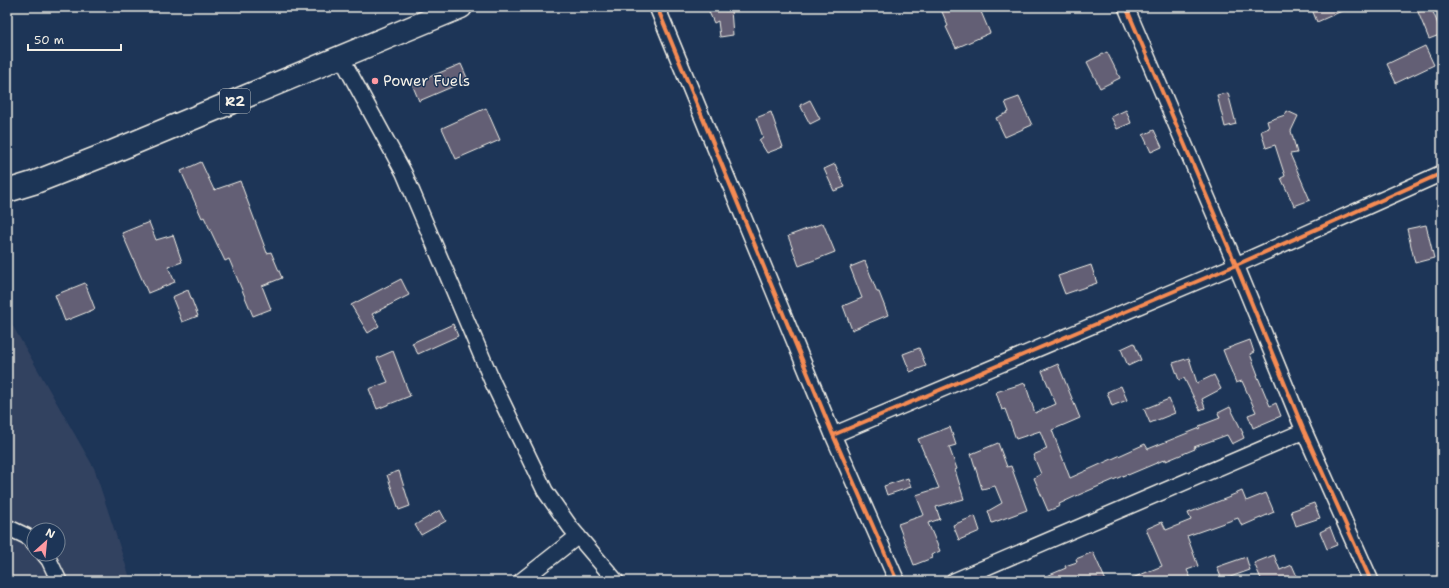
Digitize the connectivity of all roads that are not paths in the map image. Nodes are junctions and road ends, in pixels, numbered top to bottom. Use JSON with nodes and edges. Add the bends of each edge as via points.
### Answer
{"nodes":[{"id":1,"x":461,"y":7,"type":"edge"},
{"id":2,"x":657,"y":7,"type":"edge"},
{"id":3,"x":1126,"y":7,"type":"edge"},
{"id":4,"x":341,"y":57,"type":"junction"},
{"id":5,"x":1442,"y":173,"type":"edge"},
{"id":6,"x":7,"y":191,"type":"edge"},
{"id":7,"x":1236,"y":265,"type":"junction"},
{"id":8,"x":1304,"y":431,"type":"junction"},
{"id":9,"x":833,"y":435,"type":"junction"},
{"id":10,"x":7,"y":527,"type":"edge"},
{"id":11,"x":26,"y":536,"type":"edge"},
{"id":12,"x":578,"y":536,"type":"junction"},
{"id":13,"x":50,"y":562,"type":"edge"},
{"id":14,"x":60,"y":581,"type":"edge"},
{"id":15,"x":521,"y":581,"type":"edge"},
{"id":16,"x":616,"y":581,"type":"edge"},
{"id":17,"x":897,"y":581,"type":"edge"},
{"id":18,"x":954,"y":581,"type":"edge"},
{"id":19,"x":1370,"y":581,"type":"edge"}],
"edges":[{"from":1,"to":4,"type":"highway","number":"R2"},
{"from":2,"to":9,"type":"street"},
{"from":3,"to":7,"type":"street"},
{"from":4,"to":6,"type":"highway","number":"R2","via":[[112,152]]},
{"from":4,"to":12,"type":"street","via":[[404,173],[493,383],[545,492]]},
{"from":5,"to":7,"type":"street"},
{"from":7,"to":8,"type":"street"},
{"from":7,"to":9,"type":"street"},
{"from":8,"to":18,"type":"street"},
{"from":8,"to":19,"type":"street"},
{"from":9,"to":17,"type":"street"},
{"from":10,"to":11,"type":"street"},
{"from":12,"to":15,"type":"street"},
{"from":12,"to":16,"type":"street"},
{"from":13,"to":14,"type":"street"}]}
